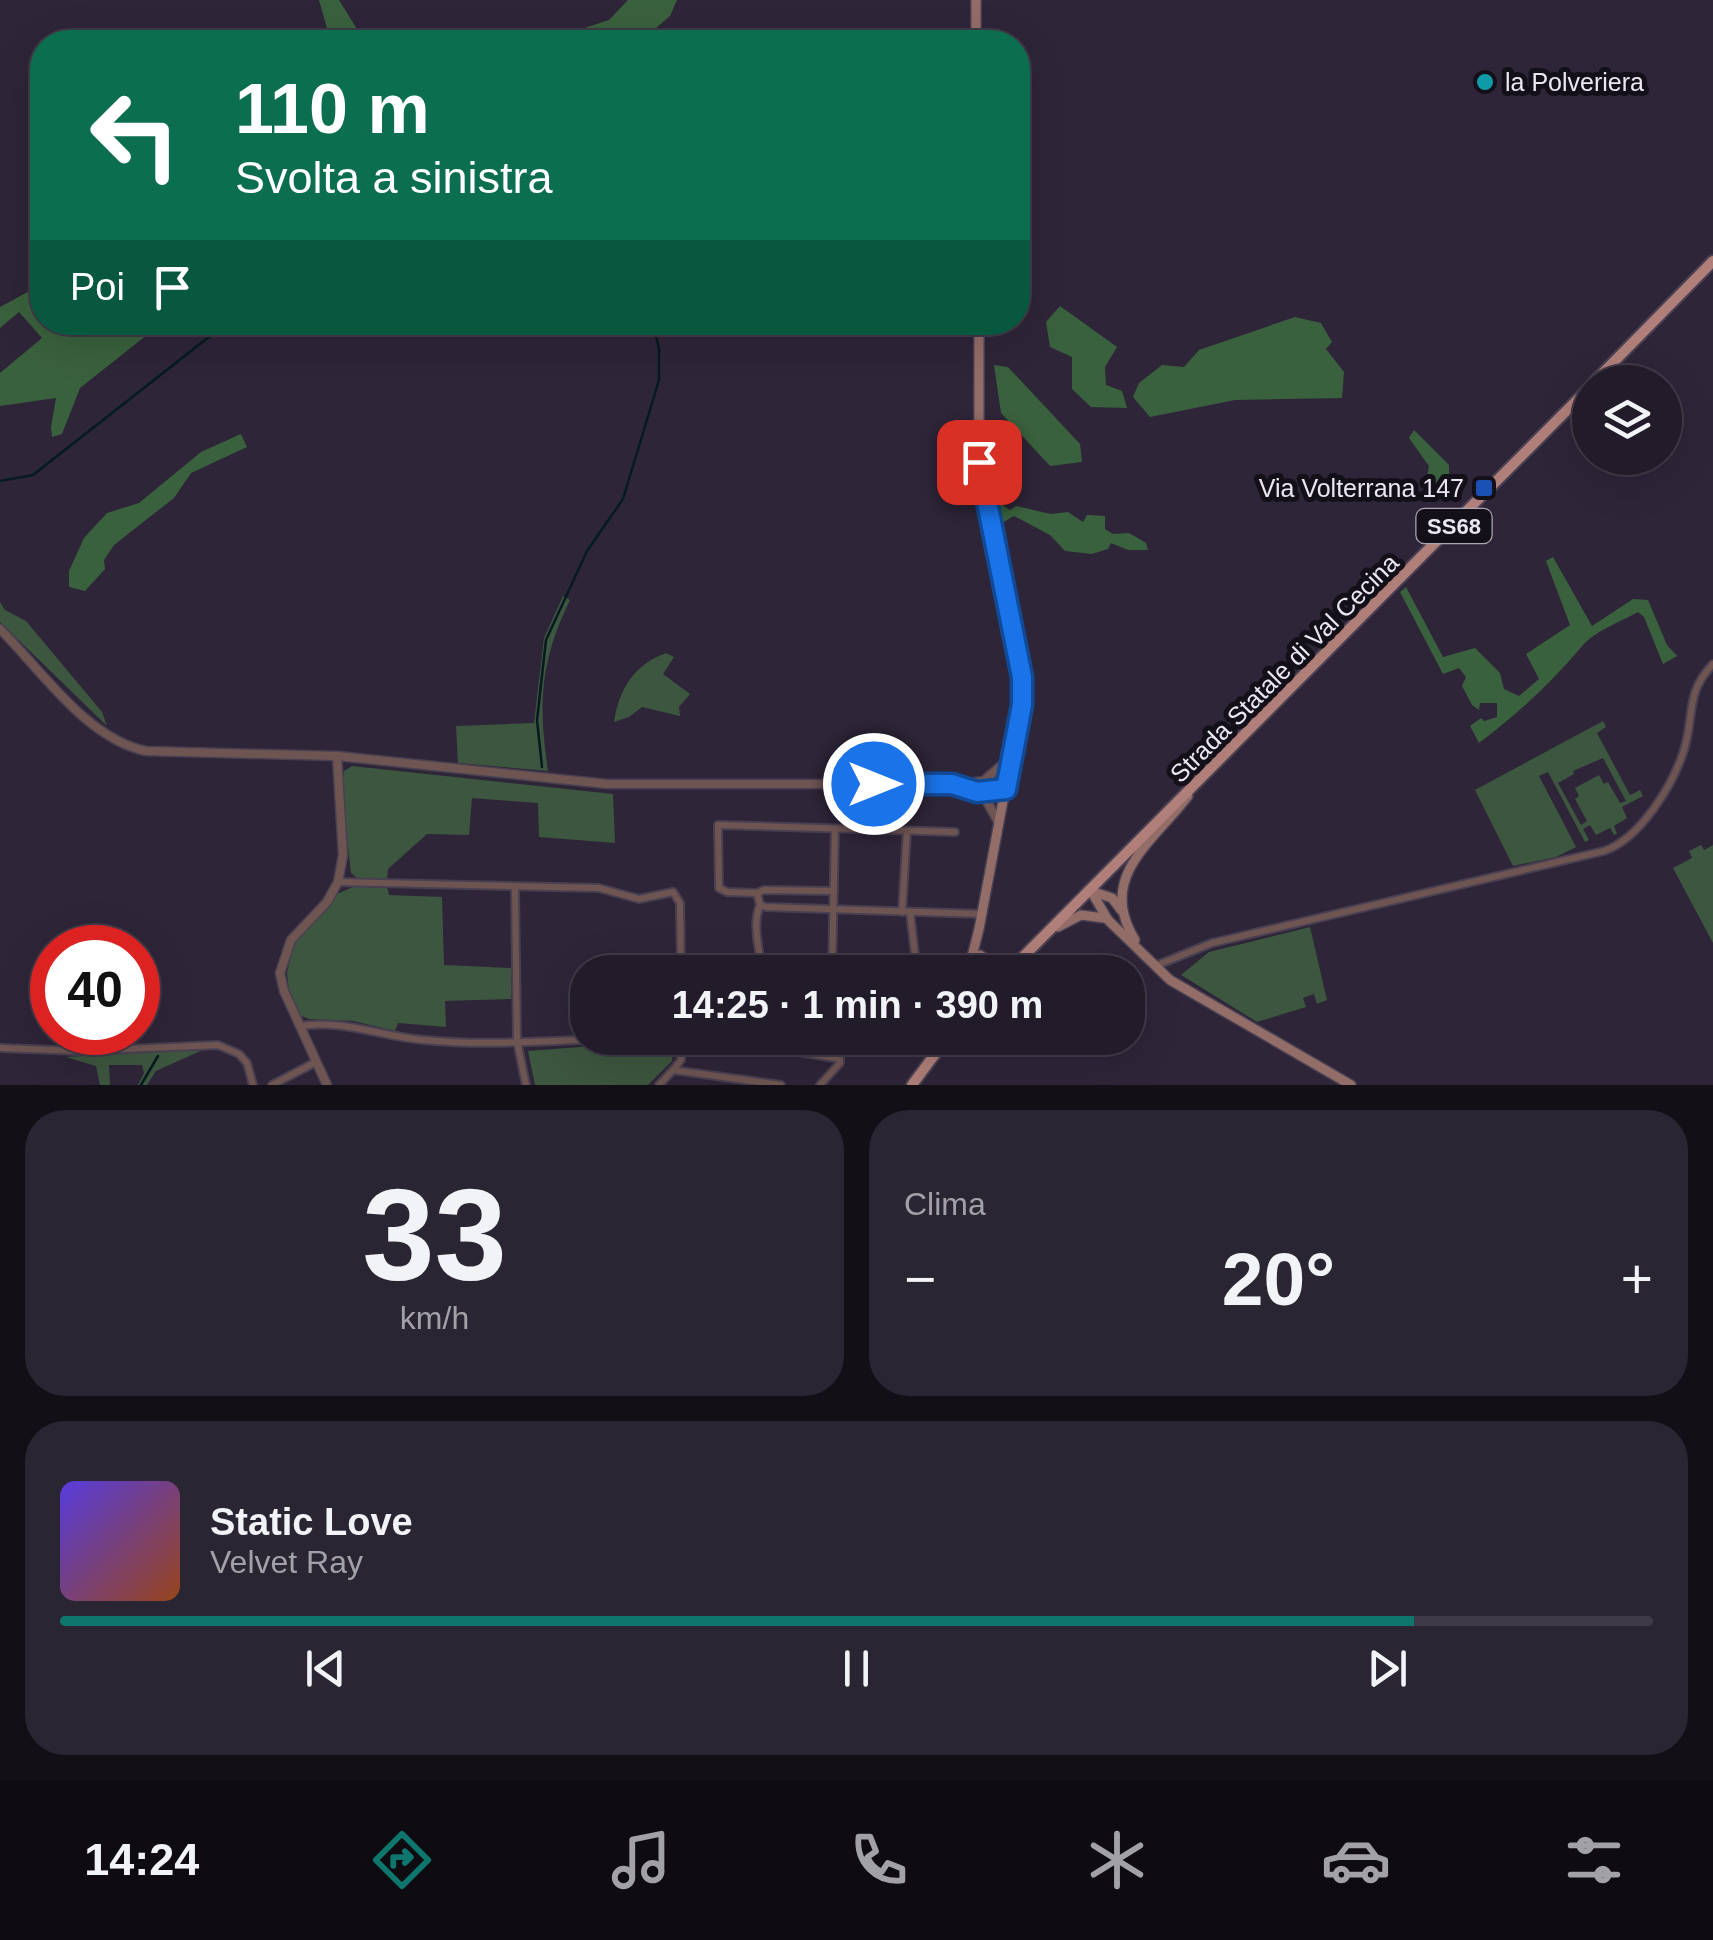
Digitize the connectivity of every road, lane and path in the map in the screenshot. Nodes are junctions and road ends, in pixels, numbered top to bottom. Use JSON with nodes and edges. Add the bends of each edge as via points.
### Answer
{"nodes":[{"id":1,"x":976,"y":0,"type":"edge"},
{"id":2,"x":976,"y":30,"type":"edge"},
{"id":3,"x":1713,"y":260,"type":"edge"},
{"id":4,"x":979,"y":335,"type":"edge"},
{"id":5,"x":1611,"y":365,"type":"edge"},
{"id":6,"x":1572,"y":405,"type":"edge"},
{"id":7,"x":0,"y":629,"type":"edge"},
{"id":8,"x":1713,"y":664,"type":"edge"},
{"id":9,"x":1012,"y":755,"type":"junction"},
{"id":10,"x":336,"y":756,"type":"junction"},
{"id":11,"x":983,"y":780,"type":"junction"},
{"id":12,"x":1199,"y":782,"type":"junction"},
{"id":13,"x":952,"y":784,"type":"junction"},
{"id":14,"x":1006,"y":789,"type":"junction"},
{"id":15,"x":977,"y":792,"type":"junction"},
{"id":16,"x":1000,"y":823,"type":"junction"},
{"id":17,"x":835,"y":829,"type":"junction"},
{"id":18,"x":907,"y":831,"type":"junction"},
{"id":19,"x":956,"y":832,"type":"dead end"},
{"id":20,"x":338,"y":882,"type":"junction"},
{"id":21,"x":515,"y":888,"type":"junction"},
{"id":22,"x":834,"y":891,"type":"junction"},
{"id":23,"x":757,"y":892,"type":"junction"},
{"id":24,"x":1091,"y":892,"type":"junction"},
{"id":25,"x":760,"y":905,"type":"junction"},
{"id":26,"x":834,"y":910,"type":"junction"},
{"id":27,"x":1122,"y":911,"type":"junction"},
{"id":28,"x":906,"y":912,"type":"junction"},
{"id":29,"x":982,"y":914,"type":"junction"},
{"id":30,"x":1108,"y":920,"type":"junction"},
{"id":31,"x":979,"y":929,"type":"junction"},
{"id":32,"x":1048,"y":935,"type":"junction"},
{"id":33,"x":680,"y":955,"type":"edge"},
{"id":34,"x":761,"y":955,"type":"edge"},
{"id":35,"x":833,"y":955,"type":"edge"},
{"id":36,"x":914,"y":955,"type":"edge"},
{"id":37,"x":972,"y":955,"type":"edge"},
{"id":38,"x":980,"y":955,"type":"edge"},
{"id":39,"x":1027,"y":955,"type":"edge"},
{"id":40,"x":1146,"y":956,"type":"junction"},
{"id":41,"x":1155,"y":966,"type":"junction"},
{"id":42,"x":300,"y":1026,"type":"junction"},
{"id":43,"x":570,"y":1039,"type":"edge"},
{"id":44,"x":517,"y":1040,"type":"junction"},
{"id":45,"x":0,"y":1048,"type":"edge"},
{"id":46,"x":681,"y":1055,"type":"edge"},
{"id":47,"x":820,"y":1055,"type":"edge"},
{"id":48,"x":934,"y":1055,"type":"edge"},
{"id":49,"x":316,"y":1062,"type":"junction"},
{"id":50,"x":673,"y":1070,"type":"junction"},
{"id":51,"x":253,"y":1085,"type":"edge"},
{"id":52,"x":272,"y":1085,"type":"edge"},
{"id":53,"x":327,"y":1085,"type":"edge"},
{"id":54,"x":526,"y":1085,"type":"edge"},
{"id":55,"x":658,"y":1085,"type":"edge"},
{"id":56,"x":781,"y":1085,"type":"edge"},
{"id":57,"x":820,"y":1085,"type":"edge"},
{"id":58,"x":912,"y":1085,"type":"edge"},
{"id":59,"x":1351,"y":1085,"type":"edge"}],
"edges":[{"from":1,"to":2,"type":"main road"},
{"from":3,"to":5,"type":"main road","name":"Strada Statale di Val Cecina","number":"SS68"},
{"from":4,"to":9,"type":"main road","via":[[979,462],[1022,677]]},
{"from":6,"to":12,"type":"main road","name":"Strada Statale di Val Cecina","number":"SS68"},
{"from":7,"to":10,"type":"street","via":[[91,723],[128,746],[169,753]]},
{"from":8,"to":41,"type":"street","via":[[1692,693],[1676,770],[1624,842],[1204,945]]},
{"from":9,"to":11,"type":"street"},
{"from":9,"to":14,"type":"main road"},
{"from":10,"to":13,"type":"street","via":[[588,784]]},
{"from":10,"to":20,"type":"street","via":[[343,855]]},
{"from":11,"to":13,"type":"street"},
{"from":11,"to":14,"type":"street"},
{"from":12,"to":24,"type":"main road","name":"Strada Statale di Val Cecina","number":"SS68"},
{"from":12,"to":27,"type":"main road","via":[[1131,865]]},
{"from":13,"to":15,"type":"street"},
{"from":14,"to":15,"type":"street"},
{"from":14,"to":16,"type":"main road"},
{"from":15,"to":16,"type":"street"},
{"from":16,"to":29,"type":"main road"},
{"from":17,"to":18,"type":"street"},
{"from":17,"to":22,"type":"street"},
{"from":17,"to":23,"type":"street","via":[[718,825],[719,888]]},
{"from":18,"to":19,"type":"street"},
{"from":18,"to":28,"type":"street"},
{"from":20,"to":21,"type":"street"},
{"from":20,"to":42,"type":"street","via":[[281,961],[284,990]]},
{"from":21,"to":33,"type":"street","via":[[600,888],[639,900],[675,893]]},
{"from":21,"to":44,"type":"street"},
{"from":22,"to":23,"type":"street"},
{"from":22,"to":26,"type":"street"},
{"from":23,"to":25,"type":"street"},
{"from":24,"to":27,"type":"main road","via":[[1112,898]]},
{"from":24,"to":30,"type":"main road"},
{"from":24,"to":32,"type":"main road","name":"Strada Statale di Val Cecina","number":"SS68"},
{"from":25,"to":26,"type":"street"},
{"from":25,"to":34,"type":"street"},
{"from":26,"to":28,"type":"street"},
{"from":26,"to":35,"type":"street"},
{"from":27,"to":40,"type":"main road"},
{"from":28,"to":29,"type":"street"},
{"from":28,"to":36,"type":"street"},
{"from":29,"to":31,"type":"main road"},
{"from":30,"to":32,"type":"main road","via":[[1076,916]]},
{"from":30,"to":40,"type":"main road"},
{"from":31,"to":37,"type":"main road"},
{"from":31,"to":38,"type":"main road"},
{"from":32,"to":39,"type":"main road","number":"SS68"},
{"from":40,"to":41,"type":"main road"},
{"from":41,"to":59,"type":"main road","via":[[1202,1001]]},
{"from":42,"to":44,"type":"street","via":[[345,1026],[434,1041]]},
{"from":42,"to":49,"type":"street"},
{"from":43,"to":44,"type":"street"},
{"from":44,"to":54,"type":"street"},
{"from":45,"to":51,"type":"street","via":[[218,1045],[240,1054]]},
{"from":46,"to":50,"type":"street"},
{"from":47,"to":57,"type":"street","via":[[840,1063]]},
{"from":48,"to":58,"type":"main road"},
{"from":49,"to":52,"type":"street"},
{"from":49,"to":53,"type":"street"},
{"from":50,"to":55,"type":"street"},
{"from":50,"to":56,"type":"street"}]}
